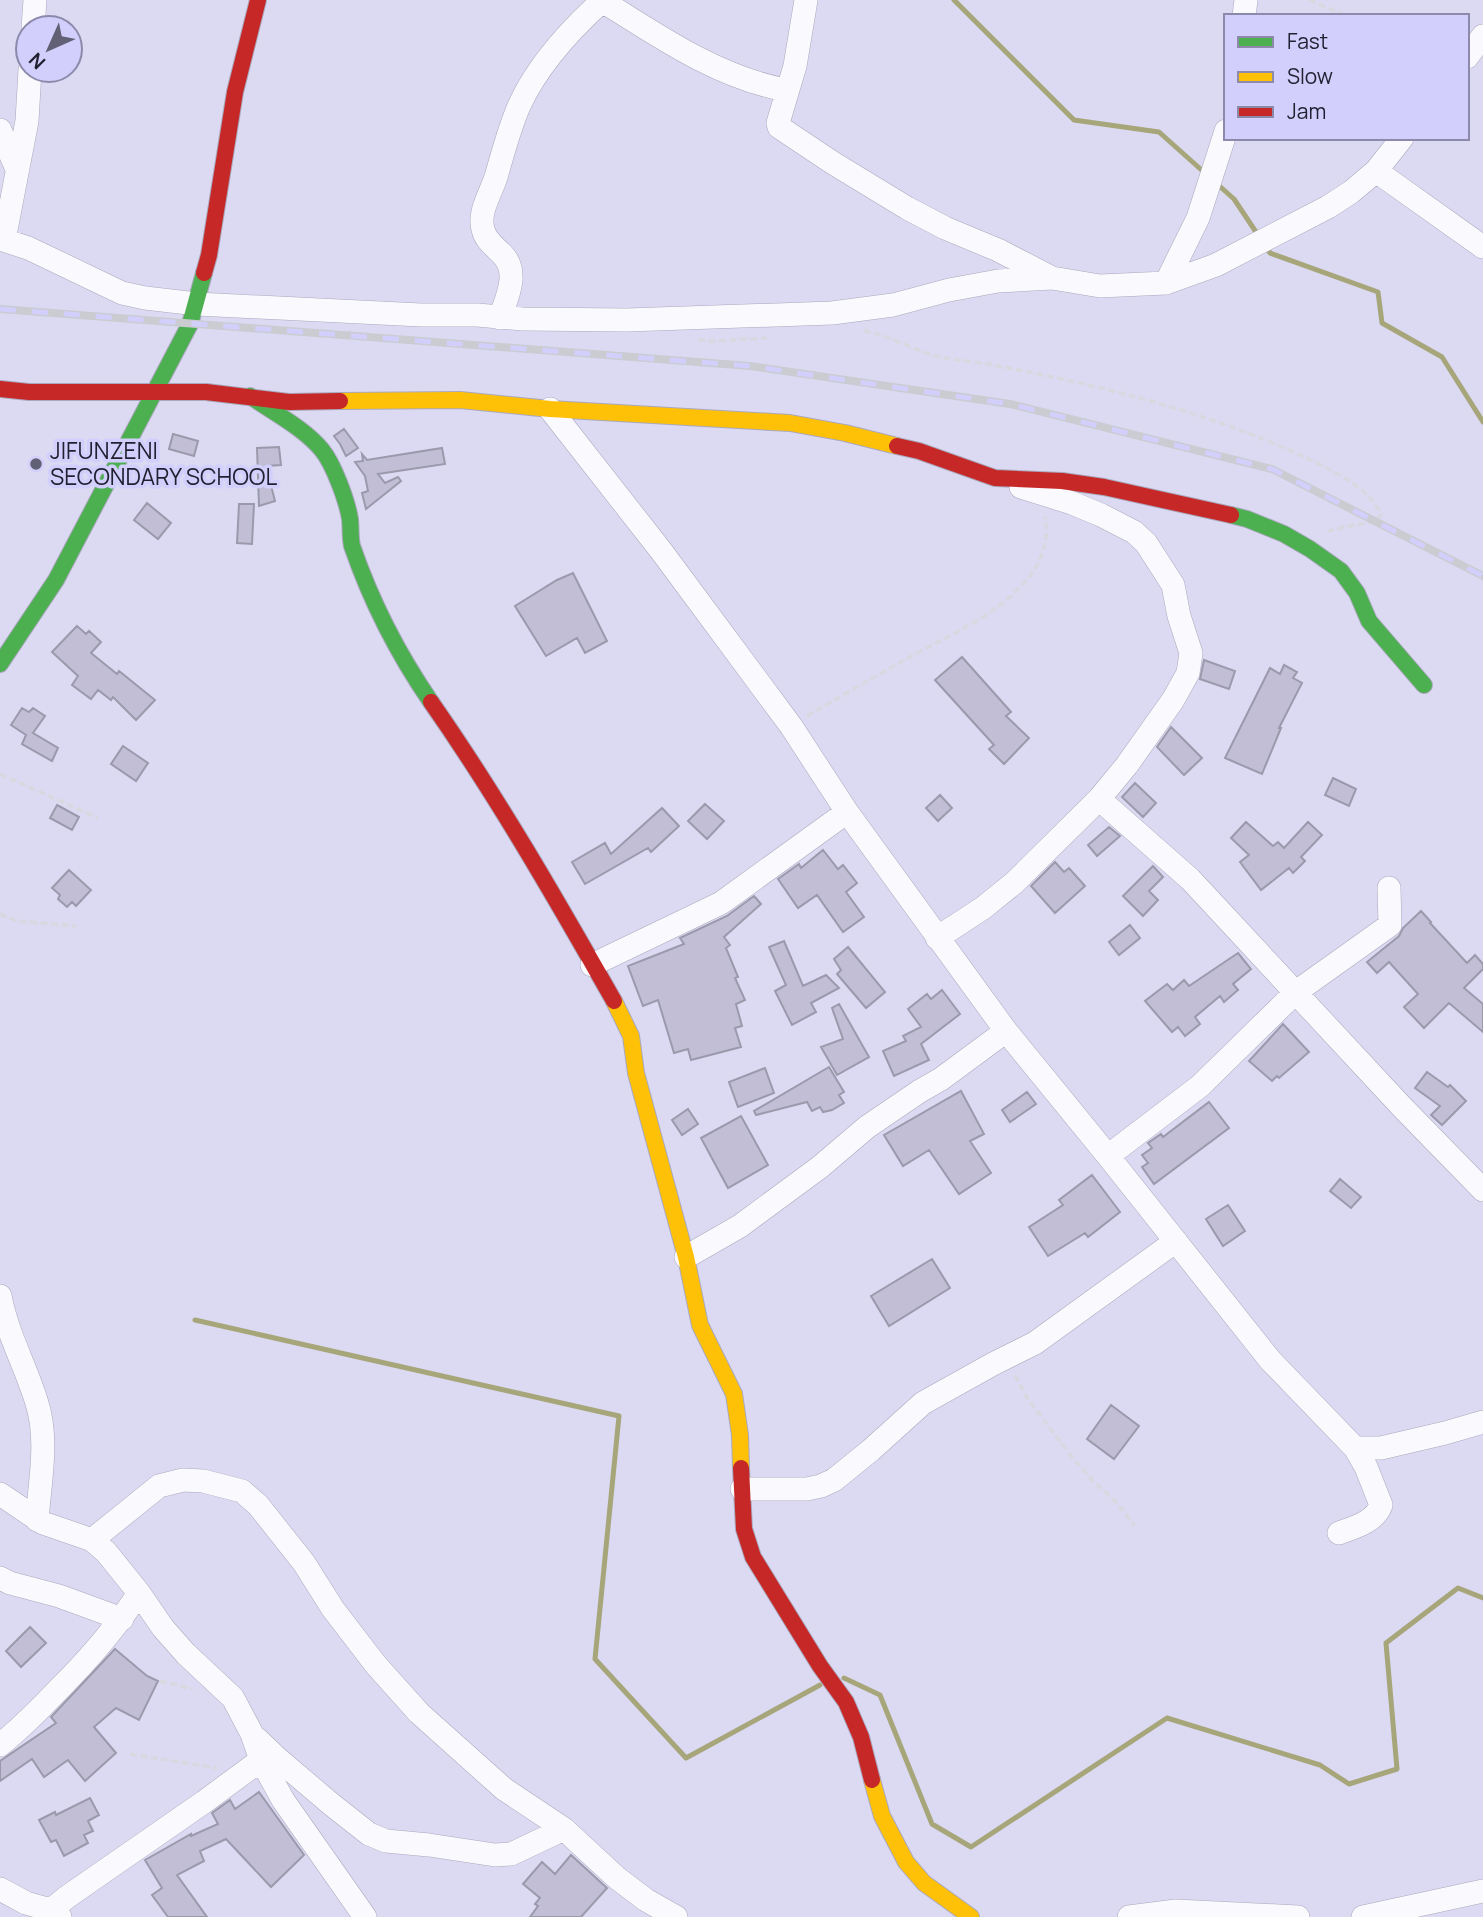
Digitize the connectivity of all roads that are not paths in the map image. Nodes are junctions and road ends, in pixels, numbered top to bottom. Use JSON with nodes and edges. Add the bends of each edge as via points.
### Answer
{"nodes":[{"id":1,"x":258,"y":0,"type":"edge"},
{"id":2,"x":601,"y":0,"type":"edge"},
{"id":3,"x":806,"y":0,"type":"edge"},
{"id":4,"x":1483,"y":36,"type":"edge"},
{"id":5,"x":1469,"y":54,"type":"edge"},
{"id":6,"x":29,"y":84,"type":"edge"},
{"id":7,"x":786,"y":90,"type":"junction"},
{"id":8,"x":0,"y":130,"type":"edge"},
{"id":9,"x":1224,"y":137,"type":"edge"},
{"id":10,"x":1400,"y":140,"type":"edge"},
{"id":11,"x":16,"y":167,"type":"junction"},
{"id":12,"x":1376,"y":171,"type":"junction"},
{"id":13,"x":2,"y":240,"type":"edge"},
{"id":14,"x":1483,"y":247,"type":"edge"},
{"id":15,"x":1052,"y":278,"type":"junction"},
{"id":16,"x":1166,"y":283,"type":"junction"},
{"id":17,"x":197,"y":304,"type":"junction"},
{"id":18,"x":500,"y":318,"type":"junction"},
{"id":19,"x":0,"y":389,"type":"edge"},
{"id":20,"x":154,"y":392,"type":"junction"},
{"id":21,"x":250,"y":396,"type":"junction"},
{"id":22,"x":550,"y":409,"type":"junction"},
{"id":23,"x":995,"y":478,"type":"junction"},
{"id":24,"x":0,"y":664,"type":"edge"},
{"id":25,"x":1424,"y":685,"type":"dead end"},
{"id":26,"x":1099,"y":799,"type":"junction"},
{"id":27,"x":847,"y":812,"type":"junction"},
{"id":28,"x":1389,"y":888,"type":"dead end"},
{"id":29,"x":937,"y":938,"type":"junction"},
{"id":30,"x":592,"y":965,"type":"junction"},
{"id":31,"x":1296,"y":992,"type":"junction"},
{"id":32,"x":1006,"y":1031,"type":"junction"},
{"id":33,"x":1108,"y":1156,"type":"junction"},
{"id":34,"x":1483,"y":1190,"type":"edge"},
{"id":35,"x":1176,"y":1241,"type":"junction"},
{"id":36,"x":686,"y":1257,"type":"junction"},
{"id":37,"x":0,"y":1296,"type":"edge"},
{"id":38,"x":1483,"y":1422,"type":"edge"},
{"id":39,"x":1355,"y":1448,"type":"junction"},
{"id":40,"x":742,"y":1489,"type":"junction"},
{"id":41,"x":0,"y":1494,"type":"edge"},
{"id":42,"x":37,"y":1520,"type":"junction"},
{"id":43,"x":1339,"y":1533,"type":"dead end"},
{"id":44,"x":92,"y":1540,"type":"junction"},
{"id":45,"x":0,"y":1578,"type":"edge"},
{"id":46,"x":139,"y":1593,"type":"junction"},
{"id":47,"x":122,"y":1619,"type":"junction"},
{"id":48,"x":252,"y":1734,"type":"junction"},
{"id":49,"x":0,"y":1745,"type":"edge"},
{"id":50,"x":252,"y":1766,"type":"junction"},
{"id":51,"x":564,"y":1829,"type":"junction"},
{"id":52,"x":0,"y":1889,"type":"edge"},
{"id":53,"x":1483,"y":1891,"type":"edge"},
{"id":54,"x":1444,"y":1908,"type":"edge"},
{"id":55,"x":55,"y":1914,"type":"edge"},
{"id":56,"x":365,"y":1917,"type":"edge"},
{"id":57,"x":676,"y":1917,"type":"edge"},
{"id":58,"x":971,"y":1917,"type":"edge"},
{"id":59,"x":1129,"y":1917,"type":"edge"},
{"id":60,"x":1298,"y":1917,"type":"edge"},
{"id":61,"x":1363,"y":1917,"type":"edge"}],
"edges":[{"from":1,"to":17,"type":"street","via":[[235,92]]},
{"from":2,"to":7,"type":"street","via":[[715,68],[761,86]]},
{"from":2,"to":18,"type":"street","via":[[549,58],[520,104],[484,208],[482,227],[488,242],[504,256],[513,275]]},
{"from":3,"to":7,"type":"street","via":[[795,66]]},
{"from":4,"to":5,"type":"street"},
{"from":6,"to":11,"type":"street","via":[[27,121]]},
{"from":7,"to":15,"type":"street","via":[[778,123],[789,135],[907,208]]},
{"from":8,"to":11,"type":"street"},
{"from":9,"to":16,"type":"street","via":[[1198,218]]},
{"from":10,"to":12,"type":"street"},
{"from":11,"to":13,"type":"street"},
{"from":12,"to":14,"type":"street"},
{"from":12,"to":16,"type":"street","via":[[1351,192],[1297,224],[1216,265]]},
{"from":13,"to":17,"type":"street","via":[[122,293]]},
{"from":15,"to":16,"type":"street","via":[[1100,286]]},
{"from":15,"to":18,"type":"street","via":[[998,281],[893,305],[832,313],[627,320]]},
{"from":17,"to":18,"type":"street"},
{"from":17,"to":20,"type":"street"},
{"from":19,"to":20,"type":"street"},
{"from":20,"to":21,"type":"street"},
{"from":20,"to":24,"type":"street","via":[[56,580]]},
{"from":21,"to":22,"type":"street","via":[[289,402],[460,400]]},
{"from":21,"to":30,"type":"street","via":[[324,452],[343,492],[351,542],[394,642],[509,820]]},
{"from":22,"to":23,"type":"street","via":[[801,425],[919,451]]},
{"from":22,"to":27,"type":"street","via":[[791,726]]},
{"from":23,"to":25,"type":"street","via":[[1104,487],[1247,519],[1284,534],[1341,571],[1369,621]]},
{"from":23,"to":26,"type":"street","via":[[1072,503],[1140,537],[1173,585],[1191,653],[1188,673]]},
{"from":26,"to":29,"type":"street","via":[[1014,883]]},
{"from":26,"to":31,"type":"street","via":[[1189,879]]},
{"from":27,"to":29,"type":"street"},
{"from":27,"to":30,"type":"street","via":[[720,903]]},
{"from":28,"to":31,"type":"street","via":[[1390,925]]},
{"from":29,"to":32,"type":"street"},
{"from":30,"to":36,"type":"street","via":[[631,1036],[635,1073]]},
{"from":31,"to":33,"type":"street","via":[[1200,1086]]},
{"from":31,"to":34,"type":"street"},
{"from":32,"to":33,"type":"street"},
{"from":32,"to":36,"type":"street","via":[[867,1128],[740,1226]]},
{"from":33,"to":35,"type":"street"},
{"from":35,"to":39,"type":"street","via":[[1270,1360]]},
{"from":35,"to":40,"type":"street","via":[[1035,1343],[923,1403],[834,1480],[807,1489]]},
{"from":36,"to":40,"type":"street","via":[[700,1325],[734,1394]]},
{"from":37,"to":42,"type":"street","via":[[43,1431]]},
{"from":38,"to":39,"type":"street","via":[[1381,1448]]},
{"from":39,"to":43,"type":"street","via":[[1381,1504],[1363,1524]]},
{"from":40,"to":58,"type":"street","via":[[744,1529],[753,1558],[846,1702],[890,1833],[924,1883]]},
{"from":41,"to":42,"type":"street"},
{"from":42,"to":44,"type":"street"},
{"from":44,"to":46,"type":"street"},
{"from":44,"to":51,"type":"street","via":[[159,1486],[203,1481],[243,1491],[418,1713],[504,1789]]},
{"from":45,"to":47,"type":"street"},
{"from":46,"to":47,"type":"street"},
{"from":46,"to":48,"type":"street","via":[[178,1646],[233,1698]]},
{"from":47,"to":49,"type":"street","via":[[81,1667]]},
{"from":48,"to":50,"type":"street"},
{"from":48,"to":51,"type":"street","via":[[331,1804],[369,1834],[387,1841],[511,1854]]},
{"from":50,"to":55,"type":"street","via":[[67,1897]]},
{"from":50,"to":56,"type":"street","via":[[283,1800]]},
{"from":51,"to":57,"type":"street","via":[[617,1878]]},
{"from":52,"to":55,"type":"street"},
{"from":53,"to":54,"type":"street"},
{"from":54,"to":61,"type":"street"},
{"from":59,"to":60,"type":"street","via":[[1176,1911]]}]}
